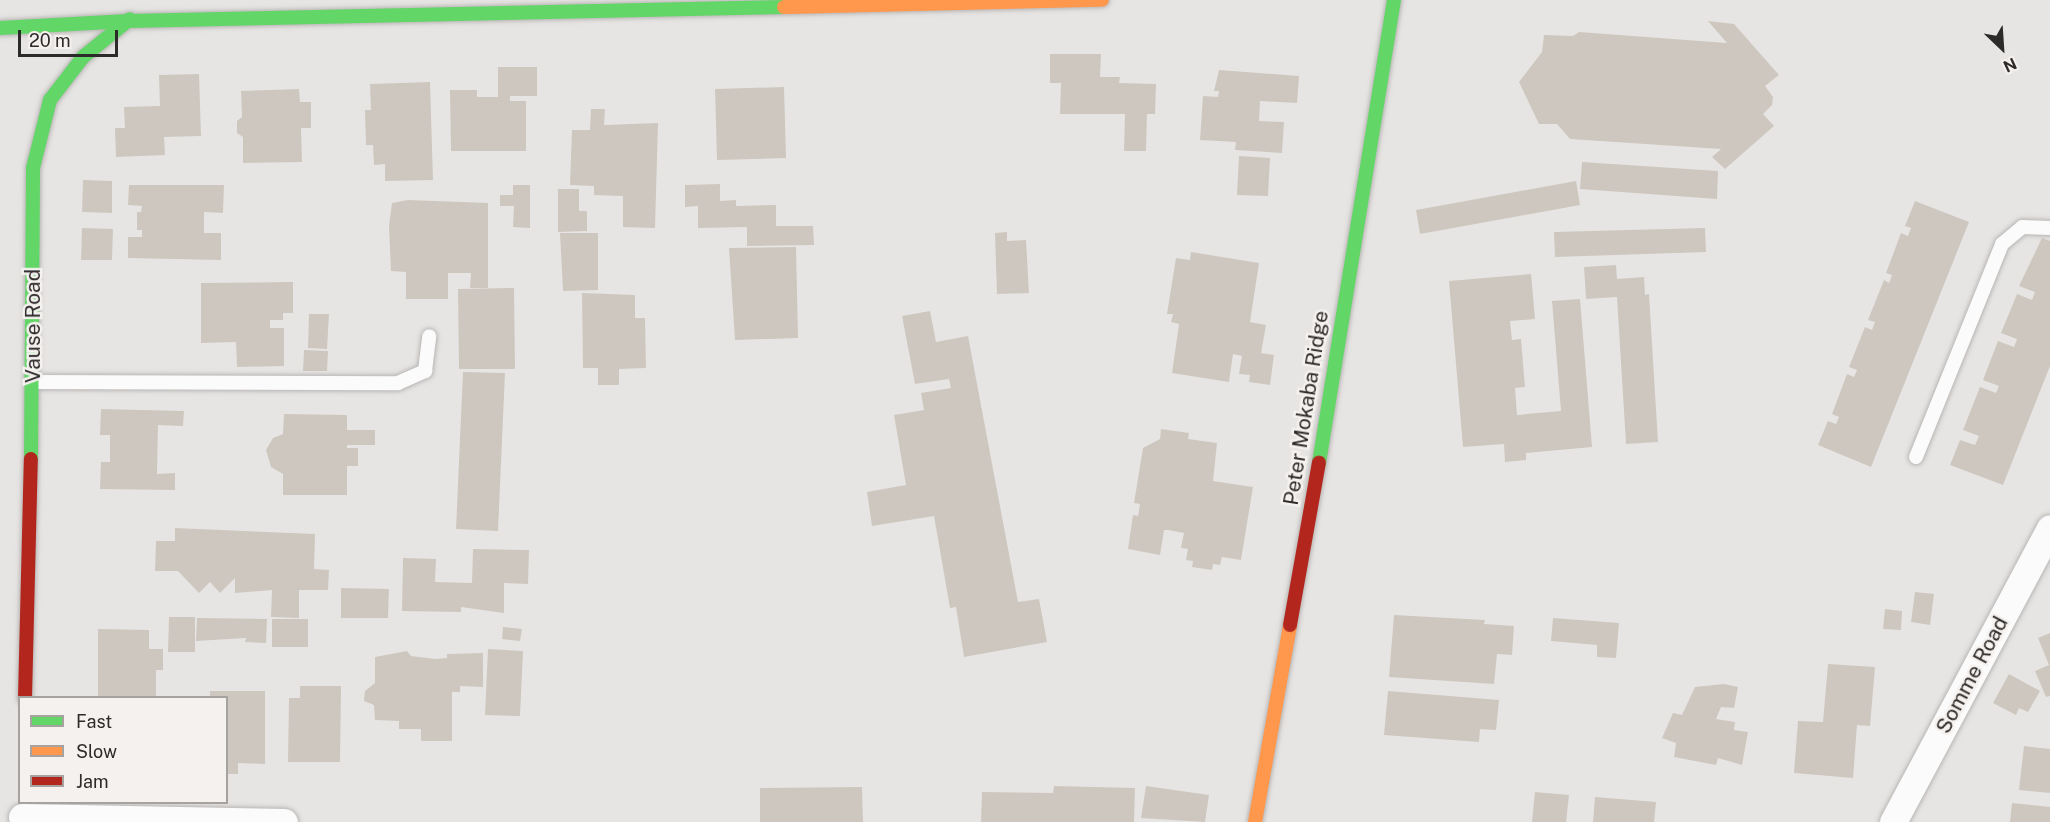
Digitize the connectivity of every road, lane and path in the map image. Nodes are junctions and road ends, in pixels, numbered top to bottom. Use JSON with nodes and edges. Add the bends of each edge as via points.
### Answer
{"nodes":[{"id":1,"x":1102,"y":0,"type":"edge"},
{"id":2,"x":1394,"y":0,"type":"edge"},
{"id":3,"x":144,"y":7,"type":"dead end"},
{"id":4,"x":128,"y":21,"type":"junction"},
{"id":5,"x":0,"y":28,"type":"edge"},
{"id":6,"x":2050,"y":228,"type":"edge"},
{"id":7,"x":429,"y":336,"type":"dead end"},
{"id":8,"x":33,"y":382,"type":"junction"},
{"id":9,"x":1916,"y":457,"type":"dead end"},
{"id":10,"x":2050,"y":528,"type":"edge"},
{"id":11,"x":25,"y":696,"type":"edge"},
{"id":12,"x":22,"y":814,"type":"edge"},
{"id":13,"x":284,"y":822,"type":"edge"},
{"id":14,"x":1255,"y":822,"type":"edge"},
{"id":15,"x":1893,"y":822,"type":"edge"}],
"edges":[{"from":1,"to":4,"type":"street"},
{"from":2,"to":14,"type":"street","name":"Peter Mokaba Ridge","via":[[1321,453]]},
{"from":3,"to":4,"type":"street","name":"Vause Road"},
{"from":4,"to":5,"type":"street"},
{"from":4,"to":8,"type":"street","name":"Vause Road","via":[[84,57],[50,100],[39,132],[33,168]]},
{"from":6,"to":9,"type":"lane","via":[[2022,227],[2002,244]]},
{"from":7,"to":8,"type":"lane","via":[[425,371],[398,383]]},
{"from":8,"to":11,"type":"street","name":"Vause Road"},
{"from":10,"to":15,"type":"street","name":"Somme Road"},
{"from":12,"to":13,"type":"street"}]}
